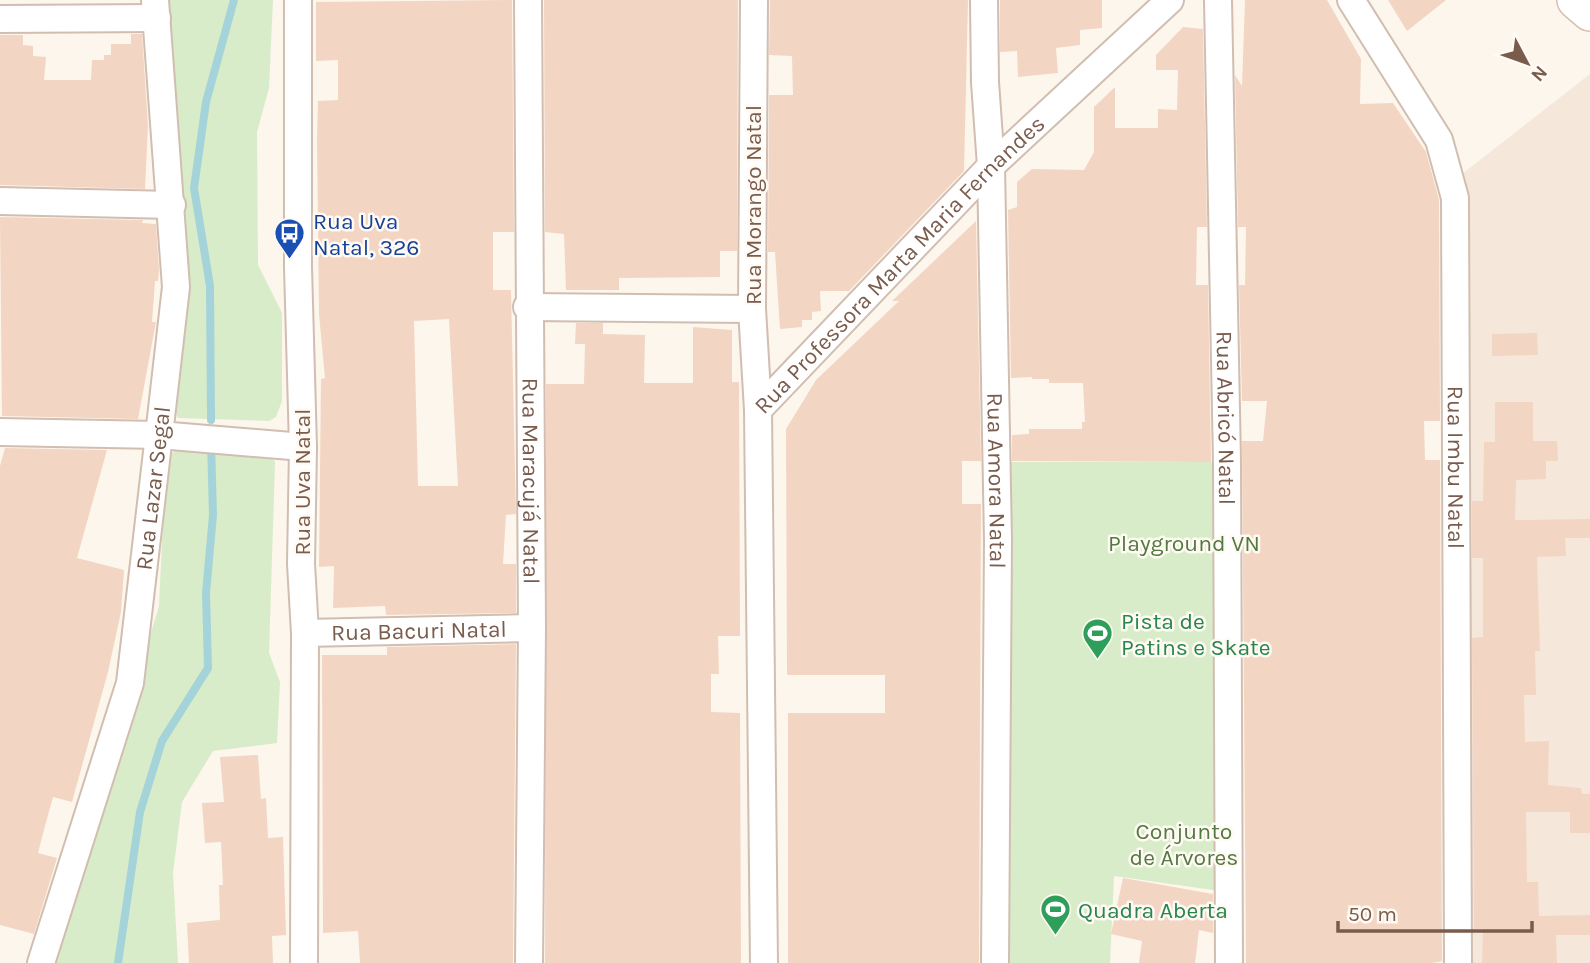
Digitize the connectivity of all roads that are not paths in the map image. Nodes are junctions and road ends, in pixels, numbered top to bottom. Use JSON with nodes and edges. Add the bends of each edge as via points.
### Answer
{"nodes":[{"id":1,"x":298,"y":0,"type":"edge"},
{"id":2,"x":527,"y":0,"type":"edge"},
{"id":3,"x":754,"y":0,"type":"edge"},
{"id":4,"x":984,"y":0,"type":"edge"},
{"id":5,"x":1170,"y":0,"type":"edge"},
{"id":6,"x":1218,"y":0,"type":"edge"},
{"id":7,"x":1351,"y":0,"type":"edge"},
{"id":8,"x":1576,"y":0,"type":"edge"},
{"id":9,"x":156,"y":9,"type":"edge"},
{"id":10,"x":1590,"y":12,"type":"edge"},
{"id":11,"x":0,"y":19,"type":"edge"},
{"id":12,"x":991,"y":166,"type":"junction"},
{"id":13,"x":0,"y":201,"type":"edge"},
{"id":14,"x":172,"y":205,"type":"junction"},
{"id":15,"x":527,"y":307,"type":"junction"},
{"id":16,"x":752,"y":309,"type":"junction"},
{"id":17,"x":758,"y":410,"type":"junction"},
{"id":18,"x":0,"y":432,"type":"edge"},
{"id":19,"x":169,"y":436,"type":"junction"},
{"id":20,"x":299,"y":447,"type":"junction"},
{"id":21,"x":532,"y":628,"type":"junction"},
{"id":22,"x":305,"y":633,"type":"junction"},
{"id":23,"x":41,"y":963,"type":"edge"},
{"id":24,"x":304,"y":963,"type":"edge"},
{"id":25,"x":529,"y":963,"type":"edge"},
{"id":26,"x":764,"y":963,"type":"edge"},
{"id":27,"x":995,"y":963,"type":"edge"},
{"id":28,"x":1229,"y":963,"type":"edge"},
{"id":29,"x":1458,"y":963,"type":"edge"}],
"edges":[{"from":1,"to":20,"type":"street","name":"Rua Uva Natal"},
{"from":2,"to":15,"type":"street","name":"Rua Maracujá Natal"},
{"from":3,"to":16,"type":"street","name":"Rua Morango Natal"},
{"from":4,"to":12,"type":"street","name":"Rua Amora Natal"},
{"from":5,"to":12,"type":"street","name":"Rua Professora Marta Maria Fernandes"},
{"from":6,"to":28,"type":"street","name":"Rua Abricó Natal","via":[[1227,462]]},
{"from":7,"to":29,"type":"street","name":"Rua Imbu Natal","via":[[1439,140],[1455,198]]},
{"from":8,"to":10,"type":"street"},
{"from":9,"to":11,"type":"street"},
{"from":9,"to":14,"type":"street","name":"Rua Lazar Segal"},
{"from":12,"to":17,"type":"street","name":"Rua Professora Marta Maria Fernandes"},
{"from":12,"to":27,"type":"street","name":"Rua Amora Natal","via":[[998,541]]},
{"from":13,"to":14,"type":"street"},
{"from":14,"to":19,"type":"street","name":"Rua Lazar Segal","via":[[176,287]]},
{"from":15,"to":16,"type":"street"},
{"from":15,"to":21,"type":"street","name":"Rua Maracujá Natal"},
{"from":16,"to":17,"type":"street","name":"Rua Morango Natal"},
{"from":17,"to":26,"type":"street","name":"Rua Professora Marta Maria Fernandes"},
{"from":18,"to":19,"type":"street"},
{"from":19,"to":20,"type":"street"},
{"from":19,"to":23,"type":"street","name":"Rua Lazar Segal","via":[[130,683]]},
{"from":20,"to":22,"type":"street","name":"Rua Uva Natal"},
{"from":21,"to":22,"type":"street","name":"Rua Bacuri Natal"},
{"from":21,"to":25,"type":"street","name":"Rua Maracujá Natal"},
{"from":22,"to":24,"type":"street","name":"Rua Uva Natal"}]}
